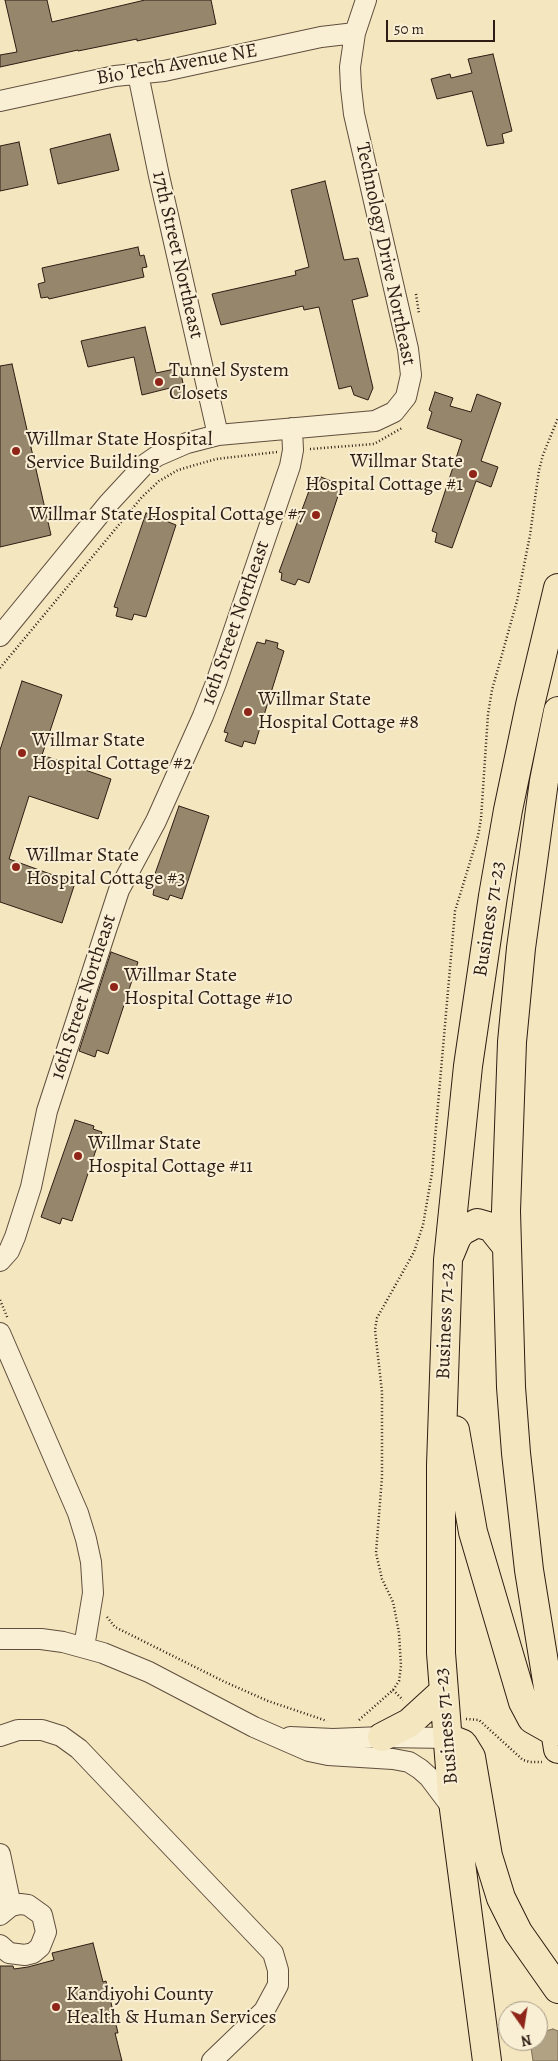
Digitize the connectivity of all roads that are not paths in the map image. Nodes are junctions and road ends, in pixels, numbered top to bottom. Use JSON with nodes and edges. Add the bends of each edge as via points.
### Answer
{"nodes":[{"id":1,"x":366,"y":0,"type":"edge"},
{"id":2,"x":354,"y":33,"type":"junction"},
{"id":3,"x":138,"y":74,"type":"junction"},
{"id":4,"x":0,"y":101,"type":"edge"},
{"id":5,"x":292,"y":428,"type":"junction"},
{"id":6,"x":218,"y":435,"type":"junction"},
{"id":7,"x":558,"y":588,"type":"edge"},
{"id":8,"x":0,"y":636,"type":"edge"},
{"id":9,"x":558,"y":711,"type":"edge"},
{"id":10,"x":507,"y":1248,"type":"junction"},
{"id":11,"x":448,"y":1260,"type":"junction"},
{"id":12,"x":0,"y":1261,"type":"edge"},
{"id":13,"x":446,"y":1310,"type":"junction"},
{"id":14,"x":0,"y":1333,"type":"edge"},
{"id":15,"x":0,"y":1639,"type":"edge"},
{"id":16,"x":84,"y":1647,"type":"junction"},
{"id":17,"x":444,"y":1691,"type":"junction"},
{"id":18,"x":453,"y":1729,"type":"junction"},
{"id":19,"x":0,"y":1736,"type":"edge"},
{"id":20,"x":274,"y":1736,"type":"junction"},
{"id":21,"x":382,"y":1737,"type":"junction"},
{"id":22,"x":553,"y":1748,"type":"edge"},
{"id":23,"x":454,"y":1811,"type":"junction"},
{"id":24,"x":0,"y":1854,"type":"edge"},
{"id":25,"x":6,"y":1910,"type":"edge"},
{"id":26,"x":0,"y":1946,"type":"edge"},
{"id":27,"x":558,"y":1989,"type":"edge"},
{"id":28,"x":212,"y":2061,"type":"edge"},
{"id":29,"x":487,"y":2061,"type":"edge"}],
"edges":[{"from":1,"to":2,"type":"street","name":"Technology Drive Northeast"},
{"from":2,"to":3,"type":"street","name":"Bio Tech Avenue NE"},
{"from":2,"to":5,"type":"street","name":"Technology Drive Northeast","via":[[350,77],[354,114],[408,349],[410,387],[394,412],[375,421]]},
{"from":3,"to":4,"type":"street","name":"Bio Tech Avenue NE"},
{"from":3,"to":6,"type":"street","name":"17th Street Northeast"},
{"from":5,"to":6,"type":"street","name":"Technology Drive Northeast"},
{"from":5,"to":12,"type":"street","name":"16th Street Northeast","via":[[290,466],[203,716],[156,821],[119,890],[47,1111],[31,1187],[15,1237]]},
{"from":6,"to":8,"type":"street","name":"Technology Drive Northeast","via":[[174,448],[144,465]]},
{"from":7,"to":11,"type":"highway","name":"Business 71-23","via":[[530,705],[492,896],[468,1066]]},
{"from":9,"to":10,"type":"highway","name":"Business 71-23","via":[[544,781],[521,948],[512,1042]]},
{"from":10,"to":11,"type":"highway","via":[[491,1227],[477,1223],[466,1227],[457,1237]]},
{"from":10,"to":22,"type":"highway","name":"Business 71-23","via":[[516,1454]]},
{"from":11,"to":13,"type":"highway","name":"Business 71-23"},
{"from":13,"to":17,"type":"highway","name":"Business 71-23","via":[[440,1542]]},
{"from":13,"to":22,"type":"highway","via":[[452,1408],[461,1476],[475,1540],[523,1702]]},
{"from":14,"to":16,"type":"street","via":[[78,1513],[86,1539],[92,1562],[93,1593]]},
{"from":15,"to":16,"type":"street","via":[[41,1639]]},
{"from":16,"to":20,"type":"street","via":[[149,1672]]},
{"from":17,"to":18,"type":"highway","name":"Business 71-23"},
{"from":17,"to":21,"type":"highway","via":[[409,1723]]},
{"from":18,"to":21,"type":"street"},
{"from":18,"to":23,"type":"highway","name":"Business 71-23"},
{"from":18,"to":27,"type":"highway","via":[[471,1757],[488,1856],[501,1898],[525,1944]]},
{"from":19,"to":28,"type":"street","via":[[18,1730],[42,1730],[61,1736],[80,1749],[273,1953],[278,1985],[264,2011]]},
{"from":20,"to":21,"type":"street"},
{"from":20,"to":23,"type":"street","via":[[328,1755],[408,1762],[429,1777]]},
{"from":23,"to":29,"type":"highway","name":"Business 71-23"},
{"from":24,"to":25,"type":"street"},
{"from":25,"to":26,"type":"street","via":[[20,1904],[36,1909],[45,1923],[44,1940],[40,1947],[25,1955],[9,1953]]}]}
